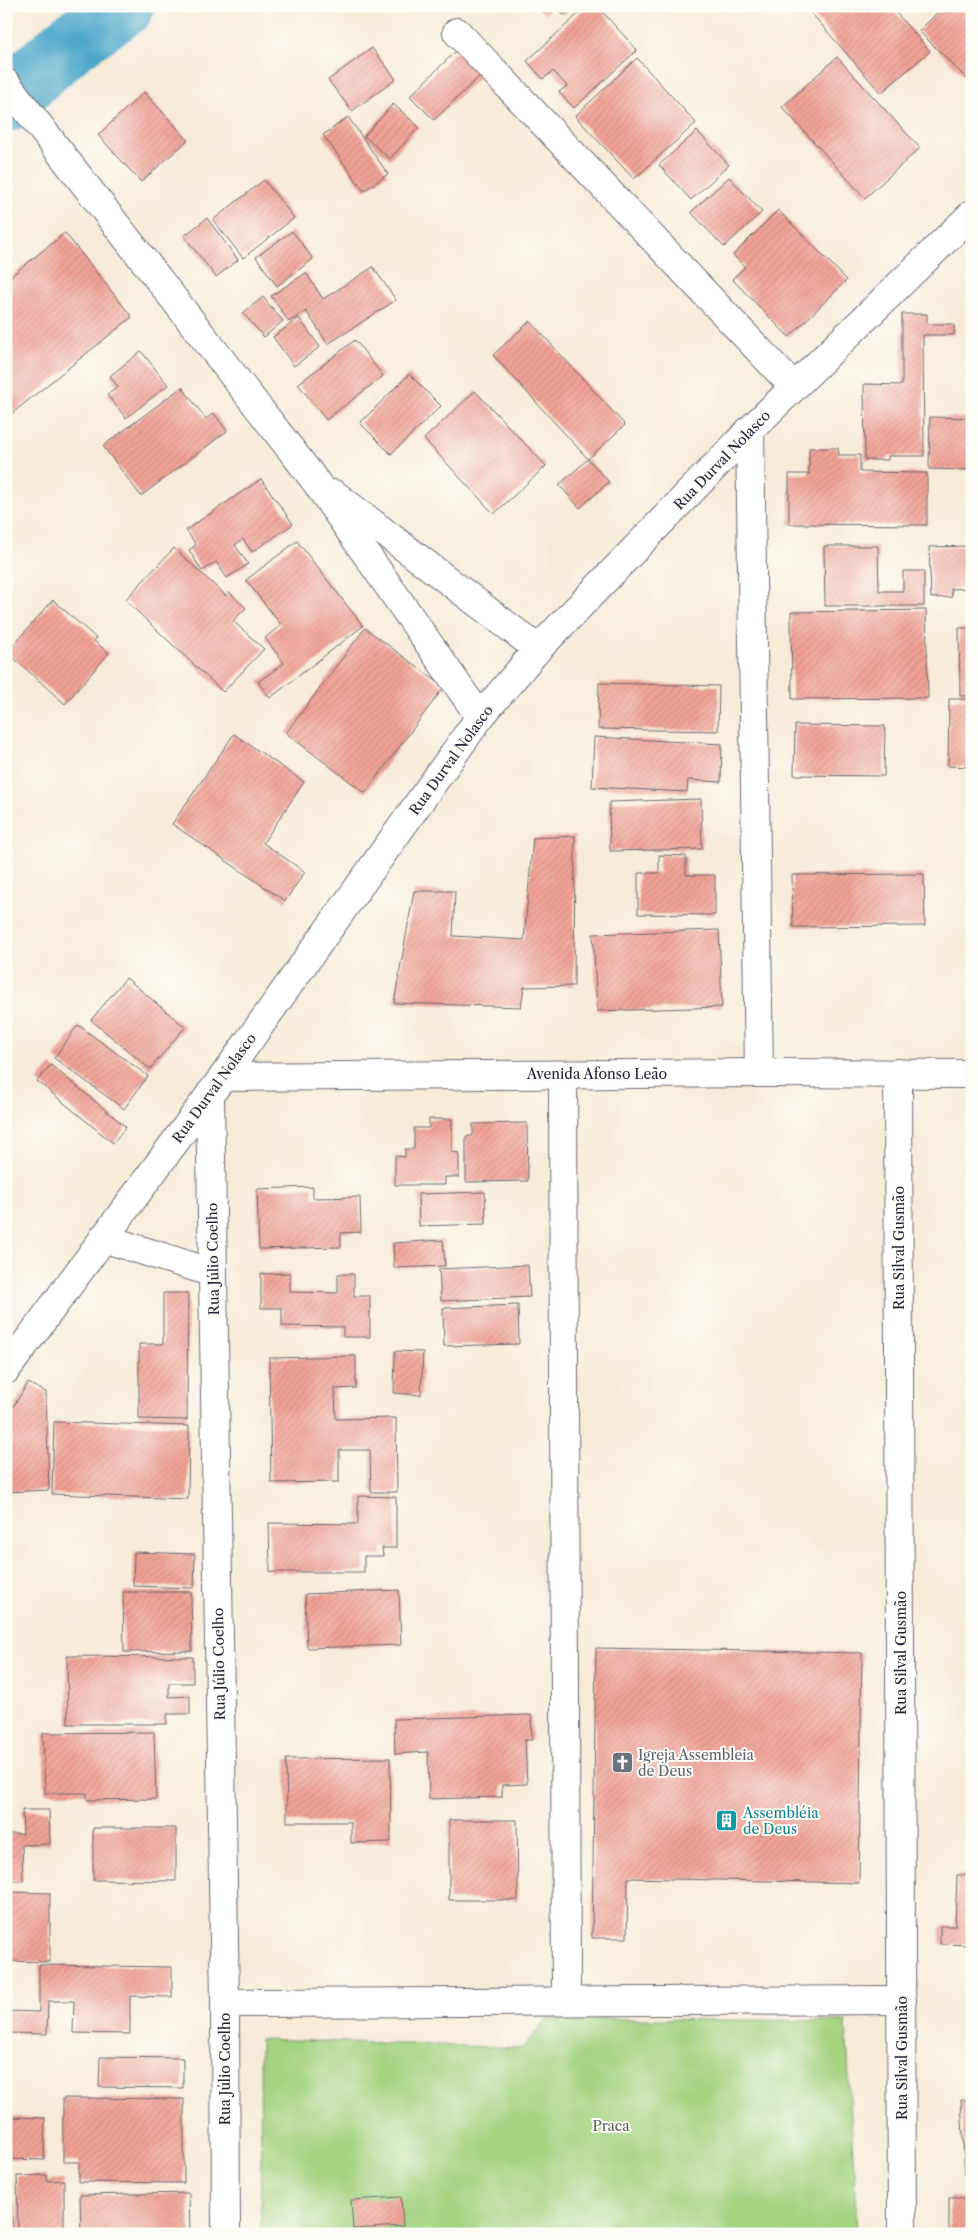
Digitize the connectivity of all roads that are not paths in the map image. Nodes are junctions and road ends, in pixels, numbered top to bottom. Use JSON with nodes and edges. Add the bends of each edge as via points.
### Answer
{"nodes":[{"id":1,"x":457,"y":32,"type":"dead end"},
{"id":2,"x":6,"y":83,"type":"edge"},
{"id":3,"x":972,"y":214,"type":"edge"},
{"id":4,"x":794,"y":387,"type":"junction"},
{"id":5,"x":750,"y":430,"type":"junction"},
{"id":6,"x":313,"y":478,"type":"junction"},
{"id":7,"x":538,"y":649,"type":"junction"},
{"id":8,"x":480,"y":717,"type":"junction"},
{"id":9,"x":898,"y":1072,"type":"junction"},
{"id":10,"x":759,"y":1073,"type":"junction"},
{"id":11,"x":972,"y":1074,"type":"edge"},
{"id":12,"x":563,"y":1075,"type":"junction"},
{"id":13,"x":216,"y":1085,"type":"junction"},
{"id":14,"x":103,"y":1238,"type":"junction"},
{"id":15,"x":213,"y":1273,"type":"junction"},
{"id":16,"x":6,"y":1370,"type":"edge"},
{"id":17,"x":902,"y":2000,"type":"junction"},
{"id":18,"x":566,"y":2001,"type":"junction"},
{"id":19,"x":225,"y":2004,"type":"junction"},
{"id":20,"x":226,"y":2234,"type":"edge"},
{"id":21,"x":902,"y":2234,"type":"edge"}],
"edges":[{"from":1,"to":4,"type":"street"},
{"from":2,"to":6,"type":"street"},
{"from":3,"to":4,"type":"street","name":"Rua Durval Nolasco"},
{"from":4,"to":5,"type":"street","name":"Rua Durval Nolasco"},
{"from":5,"to":7,"type":"street","name":"Rua Durval Nolasco"},
{"from":5,"to":10,"type":"street"},
{"from":6,"to":7,"type":"street"},
{"from":6,"to":8,"type":"street"},
{"from":7,"to":8,"type":"street","name":"Rua Durval Nolasco"},
{"from":8,"to":13,"type":"street","name":"Rua Durval Nolasco"},
{"from":9,"to":10,"type":"street","name":"Avenida Afonso Leão"},
{"from":9,"to":11,"type":"street","name":"Avenida Afonso Leão"},
{"from":9,"to":17,"type":"street","name":"Rua Silval Gusmão"},
{"from":10,"to":12,"type":"street","name":"Avenida Afonso Leão"},
{"from":12,"to":13,"type":"street","name":"Avenida Afonso Leão"},
{"from":12,"to":18,"type":"street"},
{"from":13,"to":14,"type":"street","name":"Rua Durval Nolasco"},
{"from":13,"to":15,"type":"street","name":"Rua Júlio Coelho"},
{"from":14,"to":15,"type":"street"},
{"from":14,"to":16,"type":"street","name":"Rua Durval Nolasco"},
{"from":15,"to":19,"type":"street","name":"Rua Júlio Coelho"},
{"from":17,"to":18,"type":"street"},
{"from":17,"to":21,"type":"street","name":"Rua Silval Gusmão"},
{"from":18,"to":19,"type":"street"},
{"from":19,"to":20,"type":"street","name":"Rua Júlio Coelho"}]}
